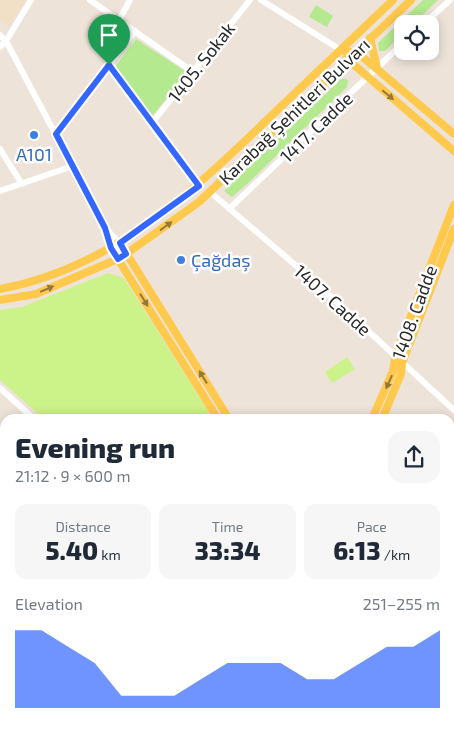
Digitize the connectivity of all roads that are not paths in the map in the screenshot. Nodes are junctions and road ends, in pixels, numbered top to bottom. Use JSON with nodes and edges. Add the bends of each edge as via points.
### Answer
{"nodes":[{"id":1,"x":31,"y":0,"type":"edge"},
{"id":2,"x":90,"y":0,"type":"edge"},
{"id":3,"x":130,"y":0,"type":"edge"},
{"id":4,"x":250,"y":0,"type":"edge"},
{"id":5,"x":261,"y":0,"type":"edge"},
{"id":6,"x":393,"y":0,"type":"edge"},
{"id":7,"x":411,"y":0,"type":"edge"},
{"id":8,"x":450,"y":0,"type":"edge"},
{"id":9,"x":434,"y":15,"type":"edge"},
{"id":10,"x":118,"y":20,"type":"junction"},
{"id":11,"x":135,"y":31,"type":"junction"},
{"id":12,"x":0,"y":35,"type":"edge"},
{"id":13,"x":370,"y":38,"type":"junction"},
{"id":14,"x":6,"y":41,"type":"junction"},
{"id":15,"x":0,"y":47,"type":"edge"},
{"id":16,"x":341,"y":50,"type":"junction"},
{"id":17,"x":394,"y":52,"type":"edge"},
{"id":18,"x":355,"y":53,"type":"junction"},
{"id":19,"x":347,"y":60,"type":"junction"},
{"id":20,"x":109,"y":65,"type":"junction"},
{"id":21,"x":377,"y":68,"type":"junction"},
{"id":22,"x":193,"y":72,"type":"junction"},
{"id":23,"x":367,"y":78,"type":"junction"},
{"id":24,"x":152,"y":123,"type":"junction"},
{"id":25,"x":56,"y":134,"type":"junction"},
{"id":26,"x":454,"y":134,"type":"edge"},
{"id":27,"x":0,"y":149,"type":"edge"},
{"id":28,"x":454,"y":151,"type":"edge"},
{"id":29,"x":73,"y":166,"type":"junction"},
{"id":30,"x":22,"y":184,"type":"junction"},
{"id":31,"x":199,"y":186,"type":"junction"},
{"id":32,"x":0,"y":191,"type":"edge"},
{"id":33,"x":210,"y":192,"type":"junction"},
{"id":34,"x":454,"y":205,"type":"edge"},
{"id":35,"x":229,"y":209,"type":"junction"},
{"id":36,"x":105,"y":228,"type":"junction"},
{"id":37,"x":454,"y":229,"type":"edge"},
{"id":38,"x":120,"y":243,"type":"junction"},
{"id":39,"x":111,"y":248,"type":"junction"},
{"id":40,"x":126,"y":254,"type":"junction"},
{"id":41,"x":118,"y":259,"type":"junction"},
{"id":42,"x":0,"y":289,"type":"edge"},
{"id":43,"x":0,"y":300,"type":"edge"},
{"id":44,"x":395,"y":357,"type":"junction"},
{"id":45,"x":402,"y":363,"type":"junction"},
{"id":46,"x":0,"y":388,"type":"edge"},
{"id":47,"x":454,"y":410,"type":"edge"},
{"id":48,"x":29,"y":414,"type":"edge"},
{"id":49,"x":215,"y":414,"type":"edge"},
{"id":50,"x":226,"y":414,"type":"edge"},
{"id":51,"x":374,"y":414,"type":"edge"},
{"id":52,"x":384,"y":414,"type":"edge"}],
"edges":[{"from":1,"to":14,"type":"street"},
{"from":2,"to":10,"type":"street"},
{"from":3,"to":10,"type":"street"},
{"from":4,"to":22,"type":"street","name":"1405. Sokak"},
{"from":5,"to":16,"type":"street"},
{"from":6,"to":16,"type":"main road","name":"Karabağ Şehitleri Bulvarı"},
{"from":7,"to":13,"type":"main road","name":"Karabağ Şehitleri Bulvarı"},
{"from":8,"to":9,"type":"street"},
{"from":10,"to":11,"type":"street"},
{"from":11,"to":20,"type":"street"},
{"from":11,"to":22,"type":"street"},
{"from":12,"to":14,"type":"street"},
{"from":13,"to":18,"type":"main road","name":"Karabağ Şehitleri Bulvarı"},
{"from":13,"to":21,"type":"main road"},
{"from":14,"to":15,"type":"street"},
{"from":14,"to":25,"type":"street"},
{"from":16,"to":18,"type":"main road"},
{"from":16,"to":19,"type":"main road"},
{"from":16,"to":31,"type":"main road","name":"Karabağ Şehitleri Bulvarı"},
{"from":17,"to":21,"type":"street","name":"1417. Cadde"},
{"from":18,"to":19,"type":"main road","name":"Karabağ Şehitleri Bulvarı"},
{"from":18,"to":21,"type":"main road"},
{"from":19,"to":23,"type":"main road"},
{"from":19,"to":33,"type":"main road","name":"Karabağ Şehitleri Bulvarı"},
{"from":20,"to":24,"type":"street"},
{"from":20,"to":25,"type":"street"},
{"from":21,"to":23,"type":"street","name":"1417. Cadde"},
{"from":21,"to":26,"type":"main road"},
{"from":22,"to":24,"type":"street","name":"1405. Sokak"},
{"from":23,"to":28,"type":"main road","one_way":true},
{"from":23,"to":35,"type":"street","name":"1417. Cadde"},
{"from":24,"to":31,"type":"street"},
{"from":25,"to":29,"type":"street"},
{"from":27,"to":30,"type":"street"},
{"from":29,"to":30,"type":"street"},
{"from":29,"to":36,"type":"street"},
{"from":30,"to":32,"type":"street"},
{"from":31,"to":38,"type":"main road","name":"Karabağ Şehitleri Bulvarı"},
{"from":33,"to":35,"type":"street","name":"1407. Cadde"},
{"from":40,"to":33,"type":"main road","name":"Karabağ Şehitleri Bulvarı","one_way":true},
{"from":34,"to":44,"type":"main road","name":"1408. Cadde"},
{"from":35,"to":44,"type":"street","name":"1407. Cadde","via":[[314,281]]},
{"from":36,"to":38,"type":"street"},
{"from":36,"to":39,"type":"street"},
{"from":37,"to":45,"type":"main road","name":"1408. Cadde"},
{"from":38,"to":39,"type":"main road","name":"Karabağ Şehitleri Bulvarı"},
{"from":38,"to":40,"type":"main road"},
{"from":39,"to":41,"type":"main road"},
{"from":39,"to":42,"type":"main road","name":"Karabağ Şehitleri Bulvarı","via":[[36,282]]},
{"from":40,"to":41,"type":"main road","name":"Karabağ Şehitleri Bulvarı"},
{"from":50,"to":40,"type":"main road","one_way":true},
{"from":43,"to":41,"type":"main road","name":"Karabağ Şehitleri Bulvarı","one_way":true,"via":[[36,294]]},
{"from":41,"to":49,"type":"main road","one_way":true},
{"from":44,"to":45,"type":"street","name":"1407. Cadde"},
{"from":44,"to":51,"type":"main road","name":"1408. Cadde","one_way":true,"via":[[394,371]]},
{"from":45,"to":47,"type":"street","name":"1407. Cadde"},
{"from":45,"to":52,"type":"main road","name":"1408. Cadde","via":[[401,374]]},
{"from":46,"to":48,"type":"street"}]}
